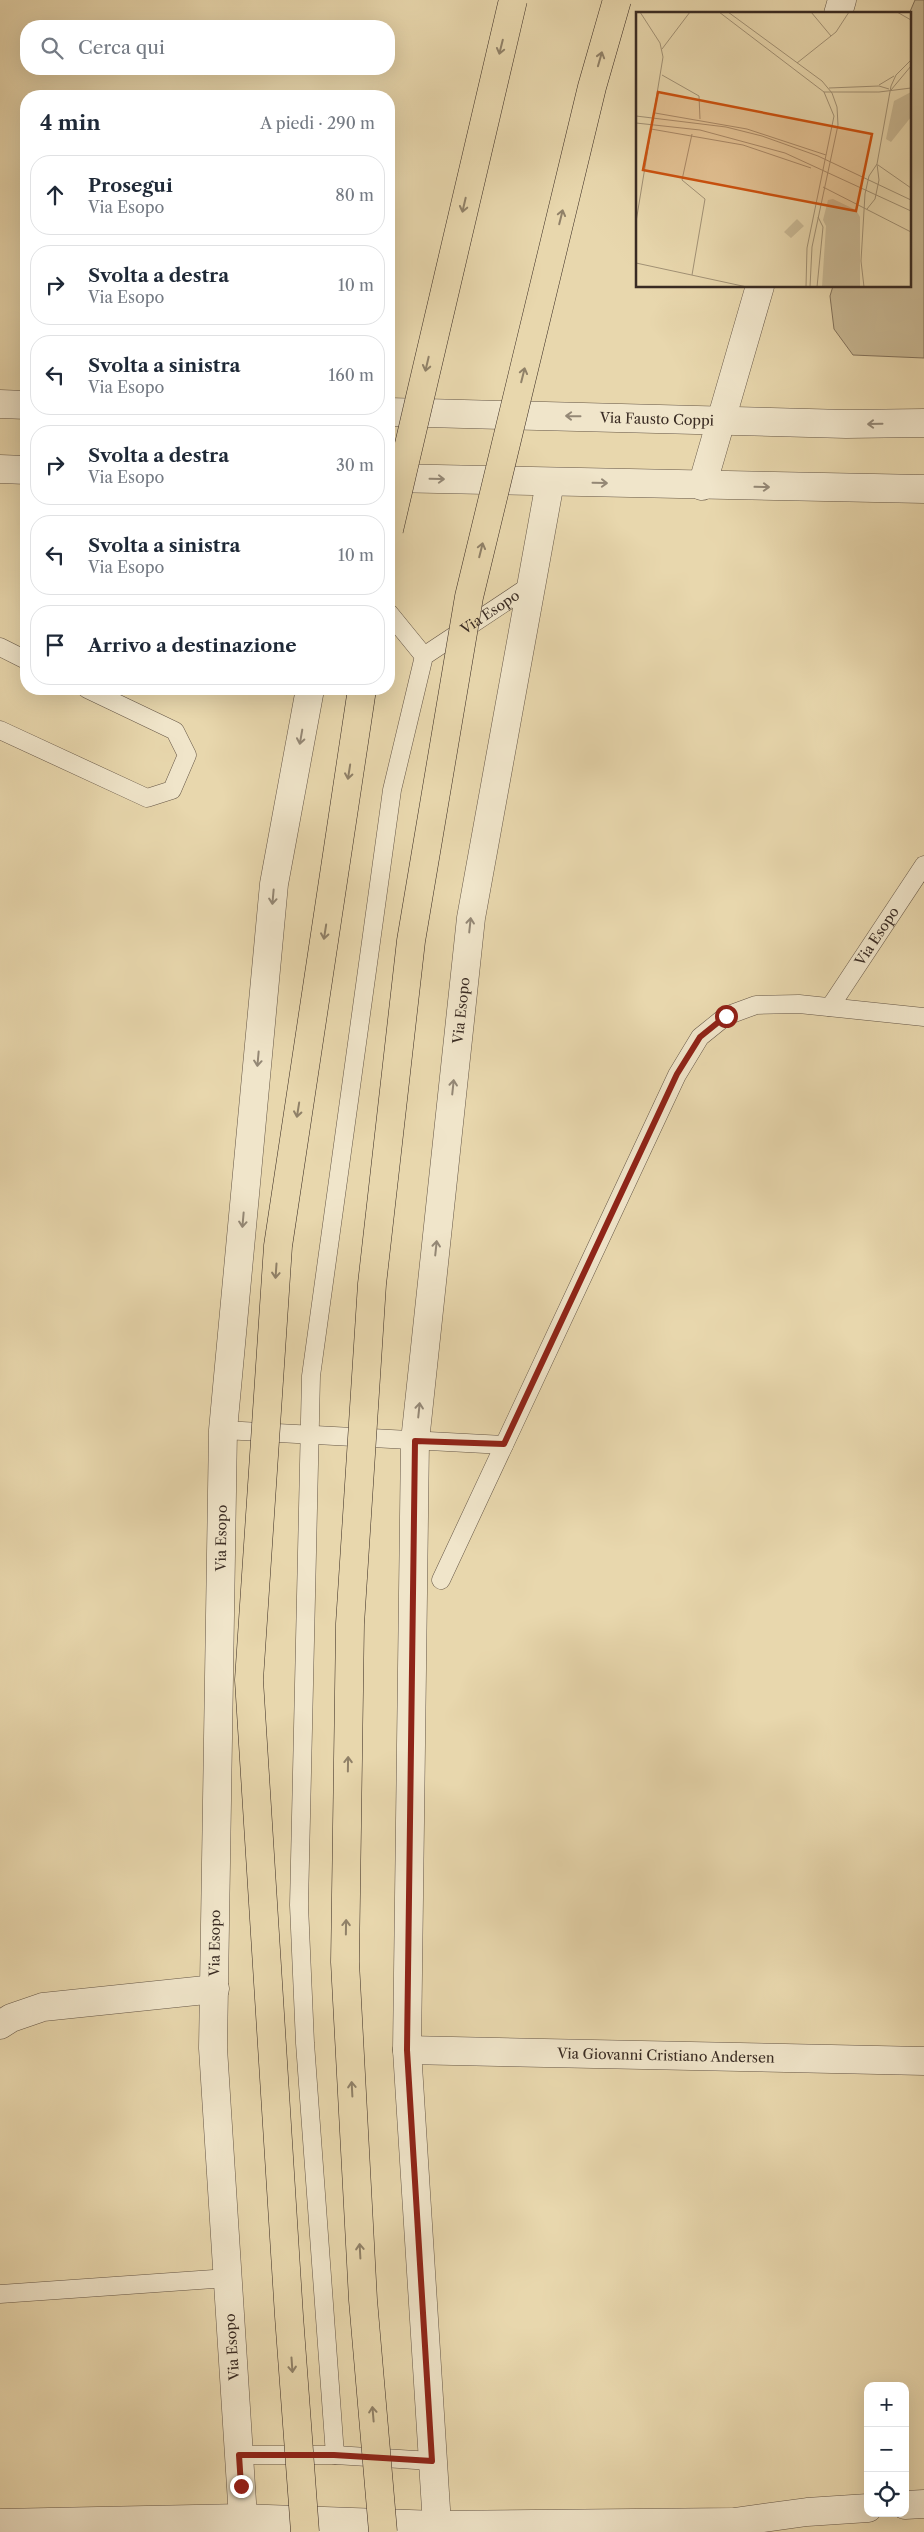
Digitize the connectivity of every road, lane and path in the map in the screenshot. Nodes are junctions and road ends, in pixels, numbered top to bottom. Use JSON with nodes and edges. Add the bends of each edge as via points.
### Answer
{"nodes":[{"id":1,"x":513,"y":0,"type":"edge"},
{"id":2,"x":617,"y":0,"type":"edge"},
{"id":3,"x":759,"y":288,"type":"edge"},
{"id":4,"x":0,"y":404,"type":"edge"},
{"id":5,"x":20,"y":405,"type":"edge"},
{"id":6,"x":395,"y":412,"type":"edge"},
{"id":7,"x":721,"y":419,"type":"junction"},
{"id":8,"x":924,"y":423,"type":"edge"},
{"id":9,"x":0,"y":469,"type":"edge"},
{"id":10,"x":20,"y":470,"type":"edge"},
{"id":11,"x":395,"y":478,"type":"edge"},
{"id":12,"x":550,"y":482,"type":"junction"},
{"id":13,"x":702,"y":486,"type":"junction"},
{"id":14,"x":924,"y":489,"type":"edge"},
{"id":15,"x":395,"y":504,"type":"edge"},
{"id":16,"x":531,"y":585,"type":"junction"},
{"id":17,"x":395,"y":621,"type":"edge"},
{"id":18,"x":0,"y":647,"type":"edge"},
{"id":19,"x":424,"y":656,"type":"junction"},
{"id":20,"x":20,"y":657,"type":"edge"},
{"id":21,"x":100,"y":695,"type":"edge"},
{"id":22,"x":309,"y":695,"type":"edge"},
{"id":23,"x":361,"y":695,"type":"edge"},
{"id":24,"x":0,"y":730,"type":"edge"},
{"id":25,"x":924,"y":865,"type":"edge"},
{"id":26,"x":830,"y":1007,"type":"junction"},
{"id":27,"x":924,"y":1017,"type":"edge"},
{"id":28,"x":223,"y":1430,"type":"junction"},
{"id":29,"x":310,"y":1434,"type":"junction"},
{"id":30,"x":415,"y":1441,"type":"junction"},
{"id":31,"x":504,"y":1444,"type":"junction"},
{"id":32,"x":441,"y":1580,"type":"dead end"},
{"id":33,"x":215,"y":1988,"type":"junction"},
{"id":34,"x":0,"y":2025,"type":"edge"},
{"id":35,"x":407,"y":2050,"type":"junction"},
{"id":36,"x":924,"y":2061,"type":"edge"},
{"id":37,"x":228,"y":2278,"type":"junction"},
{"id":38,"x":0,"y":2294,"type":"edge"},
{"id":39,"x":239,"y":2455,"type":"junction"},
{"id":40,"x":334,"y":2455,"type":"junction"},
{"id":41,"x":432,"y":2461,"type":"junction"},
{"id":42,"x":924,"y":2504,"type":"edge"},
{"id":43,"x":909,"y":2505,"type":"edge"},
{"id":44,"x":864,"y":2508,"type":"edge"},
{"id":45,"x":243,"y":2518,"type":"junction"},
{"id":46,"x":0,"y":2523,"type":"edge"},
{"id":47,"x":437,"y":2525,"type":"junction"},
{"id":48,"x":735,"y":2527,"type":"edge"},
{"id":49,"x":305,"y":2532,"type":"edge"},
{"id":50,"x":383,"y":2532,"type":"edge"}],
"edges":[{"from":1,"to":15,"type":"highway","one_way":true,"bridge":true},
{"from":50,"to":2,"type":"highway","one_way":true,"bridge":true,"via":[[363,2300],[345,1962],[350,1624],[372,1284],[411,941],[469,597],[592,87]]},
{"from":3,"to":7,"type":"street"},
{"from":4,"to":5,"type":"street"},
{"from":7,"to":6,"type":"street","name":"Via Fausto Coppi","one_way":true},
{"from":8,"to":7,"type":"street","name":"Via Fausto Coppi","one_way":true,"via":[[846,424]]},
{"from":7,"to":13,"type":"street"},
{"from":9,"to":10,"type":"street"},
{"from":11,"to":12,"type":"street","one_way":true},
{"from":12,"to":13,"type":"street","one_way":true},
{"from":12,"to":16,"type":"street","name":"Via Esopo"},
{"from":13,"to":14,"type":"street","one_way":true},
{"from":16,"to":19,"type":"lane","name":"Via Esopo"},
{"from":30,"to":16,"type":"street","name":"Via Esopo","one_way":true,"via":[[471,918]]},
{"from":17,"to":19,"type":"lane"},
{"from":18,"to":20,"type":"lane"},
{"from":19,"to":29,"type":"lane","via":[[390,800],[311,1376]]},
{"from":21,"to":24,"type":"lane","via":[[175,731],[187,755],[172,790],[147,798]]},
{"from":22,"to":28,"type":"street","name":"Via Esopo","one_way":true,"via":[[274,884]]},
{"from":23,"to":49,"type":"highway","one_way":true,"bridge":true,"via":[[278,1246],[249,1680]]},
{"from":25,"to":26,"type":"lane","name":"Via Esopo"},
{"from":26,"to":27,"type":"lane"},
{"from":26,"to":31,"type":"lane","via":[[756,1005],[726,1016],[700,1037],[677,1074]]},
{"from":28,"to":29,"type":"lane"},
{"from":28,"to":33,"type":"street","name":"Via Esopo"},
{"from":29,"to":30,"type":"lane"},
{"from":29,"to":40,"type":"lane","via":[[299,1905],[305,2043]]},
{"from":30,"to":31,"type":"lane"},
{"from":30,"to":35,"type":"street","name":"Via Esopo"},
{"from":31,"to":32,"type":"lane"},
{"from":33,"to":34,"type":"street","via":[[43,2007]]},
{"from":33,"to":37,"type":"street","name":"Via Esopo","via":[[214,2048]]},
{"from":35,"to":36,"type":"street","name":"Via Giovanni Cristiano Andersen"},
{"from":35,"to":41,"type":"street","name":"Via Esopo"},
{"from":37,"to":38,"type":"lane"},
{"from":37,"to":39,"type":"street","name":"Via Esopo"},
{"from":39,"to":40,"type":"lane"},
{"from":39,"to":45,"type":"street","name":"Via Esopo"},
{"from":40,"to":41,"type":"lane"},
{"from":41,"to":47,"type":"street","name":"Via Esopo"},
{"from":42,"to":43,"type":"street"},
{"from":44,"to":48,"type":"street","via":[[807,2512]]},
{"from":45,"to":46,"type":"street"},
{"from":45,"to":47,"type":"street"},
{"from":47,"to":48,"type":"street"}]}
